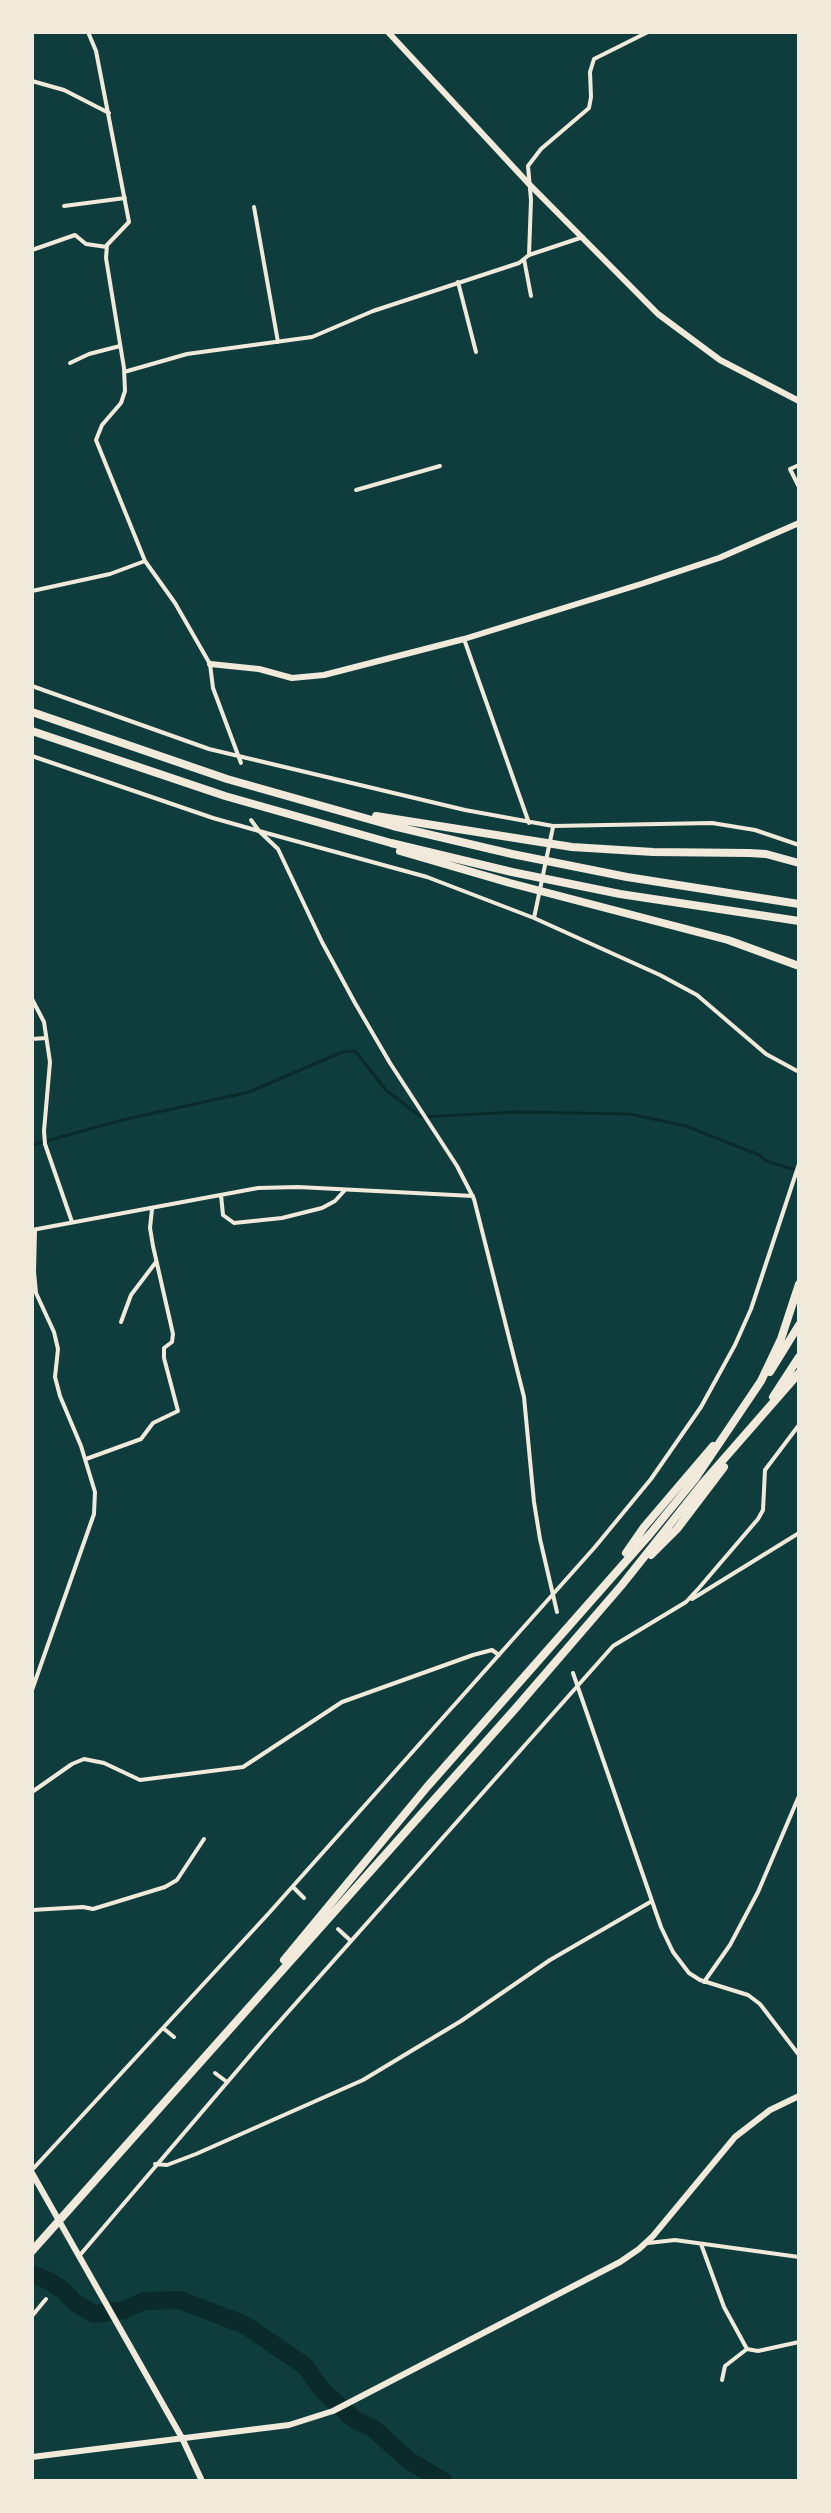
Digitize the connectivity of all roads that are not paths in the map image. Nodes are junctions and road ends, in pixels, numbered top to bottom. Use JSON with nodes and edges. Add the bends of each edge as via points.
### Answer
{"nodes":[{"id":1,"x":88,"y":32,"type":"edge"},
{"id":2,"x":388,"y":32,"type":"edge"},
{"id":3,"x":648,"y":32,"type":"edge"},
{"id":4,"x":32,"y":81,"type":"edge"},
{"id":5,"x":109,"y":113,"type":"junction"},
{"id":6,"x":529,"y":184,"type":"junction"},
{"id":7,"x":125,"y":198,"type":"junction"},
{"id":8,"x":64,"y":206,"type":"dead end"},
{"id":9,"x":254,"y":207,"type":"dead end"},
{"id":10,"x":583,"y":237,"type":"junction"},
{"id":11,"x":107,"y":247,"type":"junction"},
{"id":12,"x":32,"y":250,"type":"edge"},
{"id":13,"x":529,"y":255,"type":"junction"},
{"id":14,"x":524,"y":259,"type":"junction"},
{"id":15,"x":458,"y":282,"type":"junction"},
{"id":16,"x":531,"y":296,"type":"dead end"},
{"id":17,"x":278,"y":342,"type":"junction"},
{"id":18,"x":120,"y":346,"type":"junction"},
{"id":19,"x":476,"y":352,"type":"dead end"},
{"id":20,"x":70,"y":363,"type":"dead end"},
{"id":21,"x":124,"y":372,"type":"junction"},
{"id":22,"x":799,"y":401,"type":"edge"},
{"id":23,"x":799,"y":465,"type":"edge"},
{"id":24,"x":440,"y":466,"type":"dead end"},
{"id":25,"x":799,"y":487,"type":"edge"},
{"id":26,"x":356,"y":490,"type":"dead end"},
{"id":27,"x":799,"y":523,"type":"edge"},
{"id":28,"x":145,"y":561,"type":"junction"},
{"id":29,"x":32,"y":591,"type":"edge"},
{"id":30,"x":464,"y":639,"type":"junction"},
{"id":31,"x":210,"y":664,"type":"junction"},
{"id":32,"x":32,"y":686,"type":"edge"},
{"id":33,"x":32,"y":712,"type":"edge"},
{"id":34,"x":32,"y":731,"type":"edge"},
{"id":35,"x":32,"y":756,"type":"edge"},
{"id":36,"x":240,"y":756,"type":"junction"},
{"id":37,"x":241,"y":763,"type":"dead end"},
{"id":38,"x":328,"y":808,"type":"junction"},
{"id":39,"x":299,"y":818,"type":"junction"},
{"id":40,"x":251,"y":820,"type":"dead end"},
{"id":41,"x":529,"y":823,"type":"junction"},
{"id":42,"x":553,"y":826,"type":"junction"},
{"id":43,"x":259,"y":831,"type":"junction"},
{"id":44,"x":799,"y":845,"type":"edge"},
{"id":45,"x":799,"y":863,"type":"edge"},
{"id":46,"x":799,"y":904,"type":"edge"},
{"id":47,"x":534,"y":918,"type":"junction"},
{"id":48,"x":799,"y":921,"type":"edge"},
{"id":49,"x":799,"y":966,"type":"edge"},
{"id":50,"x":32,"y":999,"type":"edge"},
{"id":51,"x":47,"y":1038,"type":"junction"},
{"id":52,"x":32,"y":1039,"type":"edge"},
{"id":53,"x":799,"y":1072,"type":"edge"},
{"id":54,"x":799,"y":1165,"type":"edge"},
{"id":55,"x":345,"y":1190,"type":"junction"},
{"id":56,"x":221,"y":1195,"type":"junction"},
{"id":57,"x":473,"y":1196,"type":"junction"},
{"id":58,"x":152,"y":1209,"type":"junction"},
{"id":59,"x":72,"y":1222,"type":"junction"},
{"id":60,"x":34,"y":1230,"type":"edge"},
{"id":61,"x":156,"y":1262,"type":"junction"},
{"id":62,"x":799,"y":1284,"type":"edge"},
{"id":63,"x":121,"y":1322,"type":"dead end"},
{"id":64,"x":799,"y":1325,"type":"edge"},
{"id":65,"x":799,"y":1357,"type":"edge"},
{"id":66,"x":799,"y":1373,"type":"edge"},
{"id":67,"x":737,"y":1420,"type":"junction"},
{"id":68,"x":799,"y":1425,"type":"edge"},
{"id":69,"x":750,"y":1430,"type":"junction"},
{"id":70,"x":86,"y":1459,"type":"junction"},
{"id":71,"x":799,"y":1533,"type":"edge"},
{"id":72,"x":553,"y":1595,"type":"junction"},
{"id":73,"x":686,"y":1602,"type":"junction"},
{"id":74,"x":557,"y":1612,"type":"dead end"},
{"id":75,"x":499,"y":1655,"type":"junction"},
{"id":76,"x":573,"y":1673,"type":"dead end"},
{"id":77,"x":578,"y":1685,"type":"junction"},
{"id":78,"x":32,"y":1690,"type":"edge"},
{"id":79,"x":32,"y":1792,"type":"edge"},
{"id":80,"x":799,"y":1796,"type":"edge"},
{"id":81,"x":204,"y":1839,"type":"dead end"},
{"id":82,"x":293,"y":1887,"type":"junction"},
{"id":83,"x":304,"y":1898,"type":"dead end"},
{"id":84,"x":652,"y":1901,"type":"junction"},
{"id":85,"x":32,"y":1910,"type":"edge"},
{"id":86,"x":338,"y":1929,"type":"dead end"},
{"id":87,"x":351,"y":1941,"type":"junction"},
{"id":88,"x":704,"y":1982,"type":"junction"},
{"id":89,"x":163,"y":2028,"type":"junction"},
{"id":90,"x":174,"y":2037,"type":"dead end"},
{"id":91,"x":799,"y":2055,"type":"edge"},
{"id":92,"x":194,"y":2068,"type":"junction"},
{"id":93,"x":215,"y":2073,"type":"dead end"},
{"id":94,"x":227,"y":2082,"type":"junction"},
{"id":95,"x":799,"y":2096,"type":"edge"},
{"id":96,"x":155,"y":2164,"type":"junction"},
{"id":97,"x":32,"y":2172,"type":"edge"},
{"id":98,"x":645,"y":2243,"type":"junction"},
{"id":99,"x":701,"y":2244,"type":"junction"},
{"id":100,"x":32,"y":2251,"type":"edge"},
{"id":101,"x":80,"y":2255,"type":"junction"},
{"id":102,"x":799,"y":2257,"type":"edge"},
{"id":103,"x":46,"y":2299,"type":"dead end"},
{"id":104,"x":32,"y":2316,"type":"edge"},
{"id":105,"x":799,"y":2342,"type":"edge"},
{"id":106,"x":747,"y":2349,"type":"junction"},
{"id":107,"x":722,"y":2380,"type":"dead end"},
{"id":108,"x":182,"y":2438,"type":"junction"},
{"id":109,"x":32,"y":2457,"type":"edge"},
{"id":110,"x":202,"y":2481,"type":"edge"}],
"edges":[{"from":1,"to":5,"type":"street"},
{"from":2,"to":6,"type":"street"},
{"from":3,"to":6,"type":"street","via":[[594,59],[589,108],[533,158]]},
{"from":4,"to":5,"type":"street"},
{"from":5,"to":7,"type":"street"},
{"from":6,"to":10,"type":"street"},
{"from":6,"to":13,"type":"street"},
{"from":7,"to":8,"type":"street"},
{"from":7,"to":11,"type":"street","via":[[129,222]]},
{"from":9,"to":17,"type":"street"},
{"from":10,"to":13,"type":"street"},
{"from":10,"to":22,"type":"street","via":[[679,332]]},
{"from":11,"to":12,"type":"street","via":[[86,244],[75,235]]},
{"from":11,"to":18,"type":"street"},
{"from":13,"to":14,"type":"street"},
{"from":14,"to":15,"type":"street"},
{"from":14,"to":16,"type":"street"},
{"from":15,"to":17,"type":"street","via":[[312,337]]},
{"from":15,"to":19,"type":"street"},
{"from":17,"to":21,"type":"street","via":[[187,354]]},
{"from":18,"to":20,"type":"street"},
{"from":18,"to":21,"type":"street"},
{"from":21,"to":28,"type":"street","via":[[121,403],[96,440]]},
{"from":23,"to":25,"type":"street","via":[[790,469]]},
{"from":24,"to":26,"type":"street"},
{"from":27,"to":30,"type":"street","via":[[719,558]]},
{"from":28,"to":29,"type":"street"},
{"from":28,"to":31,"type":"street"},
{"from":30,"to":31,"type":"street","via":[[307,678]]},
{"from":30,"to":41,"type":"street"},
{"from":31,"to":36,"type":"street","via":[[213,688]]},
{"from":32,"to":36,"type":"street"},
{"from":33,"to":38,"type":"highway"},
{"from":34,"to":39,"type":"highway"},
{"from":35,"to":43,"type":"street"},
{"from":36,"to":37,"type":"street"},
{"from":36,"to":41,"type":"street"},
{"from":38,"to":45,"type":"highway","via":[[572,847],[766,854]]},
{"from":38,"to":46,"type":"highway","via":[[512,854]]},
{"from":39,"to":48,"type":"highway","via":[[565,884]]},
{"from":39,"to":49,"type":"highway","via":[[510,883],[728,940]]},
{"from":40,"to":43,"type":"street"},
{"from":41,"to":42,"type":"street"},
{"from":42,"to":44,"type":"street","via":[[712,823]]},
{"from":42,"to":47,"type":"street"},
{"from":43,"to":47,"type":"street","via":[[427,877]]},
{"from":43,"to":57,"type":"street","via":[[278,849],[355,1003]]},
{"from":47,"to":53,"type":"street","via":[[685,988],[766,1054]]},
{"from":50,"to":51,"type":"street"},
{"from":51,"to":52,"type":"street"},
{"from":51,"to":59,"type":"street","via":[[45,1144]]},
{"from":54,"to":72,"type":"street","via":[[751,1309],[701,1407],[624,1514]]},
{"from":55,"to":56,"type":"street","via":[[271,1188]]},
{"from":55,"to":56,"type":"street","via":[[322,1208],[234,1223],[223,1215]]},
{"from":55,"to":57,"type":"street"},
{"from":56,"to":58,"type":"street"},
{"from":57,"to":72,"type":"street","via":[[524,1397],[536,1515]]},
{"from":58,"to":59,"type":"street"},
{"from":58,"to":61,"type":"street"},
{"from":59,"to":60,"type":"street"},
{"from":60,"to":70,"type":"street","via":[[36,1293],[58,1349],[55,1377]]},
{"from":61,"to":63,"type":"street","via":[[131,1295]]},
{"from":61,"to":70,"type":"street","via":[[173,1334],[164,1358],[178,1411],[153,1423],[141,1439]]},
{"from":62,"to":67,"type":"highway","via":[[771,1361]]},
{"from":64,"to":67,"type":"highway"},
{"from":65,"to":69,"type":"highway"},
{"from":66,"to":69,"type":"highway"},
{"from":67,"to":92,"type":"highway","via":[[650,1534],[427,1787]]},
{"from":68,"to":73,"type":"street","via":[[765,1470],[758,1519]]},
{"from":69,"to":92,"type":"highway","via":[[515,1709]]},
{"from":70,"to":78,"type":"street","via":[[95,1492],[94,1514]]},
{"from":71,"to":73,"type":"street"},
{"from":72,"to":74,"type":"street"},
{"from":72,"to":75,"type":"street"},
{"from":73,"to":77,"type":"street","via":[[613,1646]]},
{"from":75,"to":79,"type":"street","via":[[492,1650],[473,1655],[342,1702],[243,1767],[140,1780],[84,1759]]},
{"from":75,"to":82,"type":"street"},
{"from":76,"to":77,"type":"street"},
{"from":77,"to":84,"type":"street"},
{"from":77,"to":87,"type":"street"},
{"from":80,"to":88,"type":"street","via":[[758,1892]]},
{"from":81,"to":85,"type":"street","via":[[177,1880],[165,1887],[93,1909]]},
{"from":82,"to":83,"type":"street"},
{"from":82,"to":89,"type":"street"},
{"from":84,"to":88,"type":"street","via":[[680,1964]]},
{"from":84,"to":96,"type":"street","via":[[363,2080],[196,2154]]},
{"from":86,"to":87,"type":"street"},
{"from":87,"to":94,"type":"street"},
{"from":88,"to":91,"type":"street","via":[[748,1995]]},
{"from":89,"to":90,"type":"street"},
{"from":89,"to":97,"type":"street"},
{"from":92,"to":100,"type":"highway"},
{"from":93,"to":94,"type":"street"},
{"from":94,"to":96,"type":"street"},
{"from":95,"to":98,"type":"street","via":[[735,2137]]},
{"from":96,"to":101,"type":"street"},
{"from":97,"to":101,"type":"street"},
{"from":98,"to":99,"type":"street"},
{"from":98,"to":108,"type":"street","via":[[620,2262],[333,2411],[289,2425]]},
{"from":99,"to":102,"type":"street"},
{"from":99,"to":106,"type":"street","via":[[724,2307]]},
{"from":101,"to":108,"type":"street"},
{"from":103,"to":104,"type":"street"},
{"from":105,"to":106,"type":"street"},
{"from":106,"to":107,"type":"street","via":[[725,2366]]},
{"from":108,"to":109,"type":"street"},
{"from":108,"to":110,"type":"street"}]}
